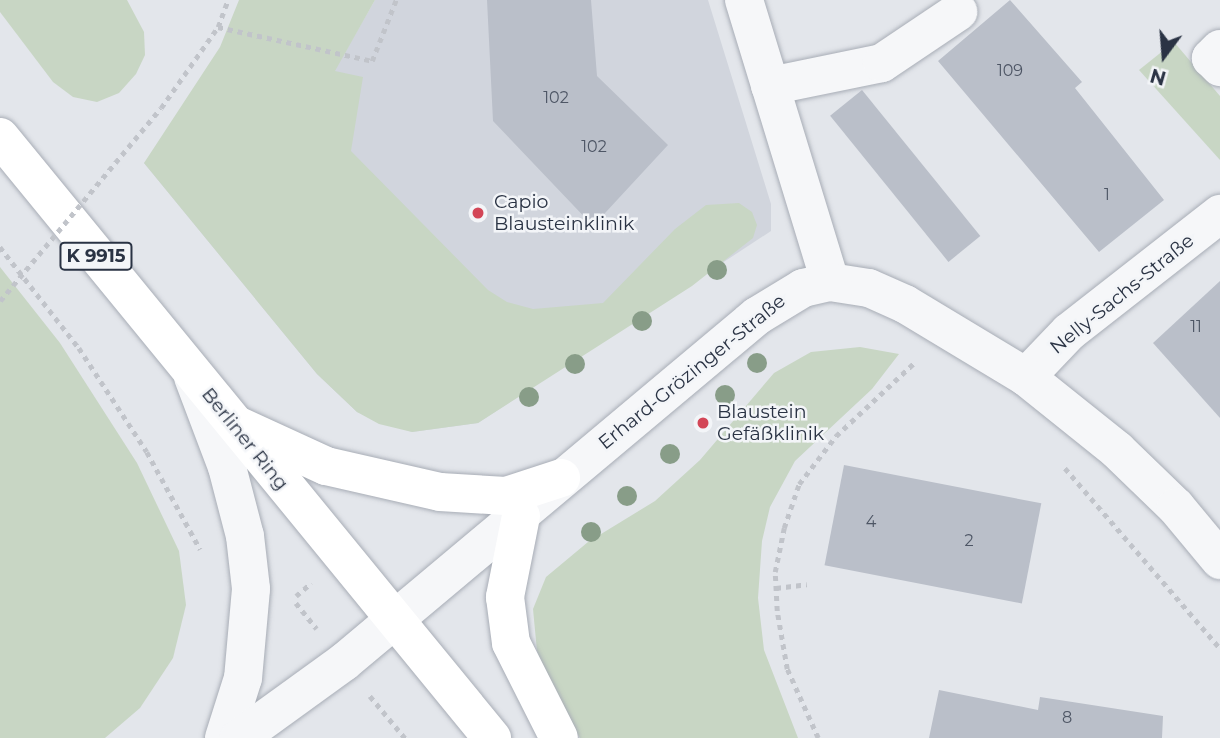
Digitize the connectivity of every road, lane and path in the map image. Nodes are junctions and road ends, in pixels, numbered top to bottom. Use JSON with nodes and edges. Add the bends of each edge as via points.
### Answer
{"nodes":[{"id":1,"x":228,"y":0,"type":"edge"},
{"id":2,"x":396,"y":0,"type":"edge"},
{"id":3,"x":744,"y":0,"type":"edge"},
{"id":4,"x":958,"y":12,"type":"dead end"},
{"id":5,"x":218,"y":27,"type":"junction"},
{"id":6,"x":1220,"y":49,"type":"edge"},
{"id":7,"x":1220,"y":67,"type":"edge"},
{"id":8,"x":770,"y":86,"type":"junction"},
{"id":9,"x":0,"y":137,"type":"edge"},
{"id":10,"x":1220,"y":214,"type":"edge"},
{"id":11,"x":830,"y":282,"type":"junction"},
{"id":12,"x":0,"y":301,"type":"edge"},
{"id":13,"x":949,"y":328,"type":"junction"},
{"id":14,"x":193,"y":375,"type":"junction"},
{"id":15,"x":1026,"y":377,"type":"junction"},
{"id":16,"x":231,"y":422,"type":"junction"},
{"id":17,"x":1055,"y":457,"type":"dead end"},
{"id":18,"x":561,"y":478,"type":"junction"},
{"id":19,"x":521,"y":516,"type":"junction"},
{"id":20,"x":1220,"y":560,"type":"edge"},
{"id":21,"x":807,"y":584,"type":"dead end"},
{"id":22,"x":776,"y":588,"type":"junction"},
{"id":23,"x":392,"y":621,"type":"junction"},
{"id":24,"x":1220,"y":648,"type":"edge"},
{"id":25,"x":224,"y":738,"type":"edge"},
{"id":26,"x":239,"y":738,"type":"edge"},
{"id":27,"x":492,"y":738,"type":"edge"},
{"id":28,"x":559,"y":738,"type":"edge"},
{"id":29,"x":818,"y":738,"type":"edge"}],
"edges":[{"from":1,"to":5,"type":"path"},
{"from":2,"to":5,"type":"path","via":[[372,61]]},
{"from":3,"to":8,"type":"street"},
{"from":4,"to":8,"type":"street","via":[[882,63]]},
{"from":5,"to":12,"type":"path","bridge":true,"via":[[161,108]]},
{"from":6,"to":7,"type":"street","via":[[1211,58]]},
{"from":8,"to":11,"type":"street"},
{"from":9,"to":14,"type":"main road","name":"Berliner Ring","number":"K 9915"},
{"from":10,"to":15,"type":"street","name":"Nelly-Sachs-Straße","via":[[1069,332]]},
{"from":11,"to":13,"type":"street","via":[[869,288]]},
{"from":11,"to":18,"type":"street","name":"Erhard-Grözinger-Straße","via":[[778,299]]},
{"from":13,"to":15,"type":"street"},
{"from":13,"to":22,"type":"path","via":[[836,436],[799,484],[783,528]]},
{"from":14,"to":16,"type":"main road","name":"Berliner Ring","number":"K 9915"},
{"from":14,"to":25,"type":"street","via":[[228,467],[245,536],[251,589],[243,678]]},
{"from":15,"to":20,"type":"street","via":[[1117,450],[1176,507]]},
{"from":16,"to":18,"type":"main road","via":[[326,466],[440,492],[506,496]]},
{"from":16,"to":23,"type":"main road","name":"Berliner Ring","number":"K 9915"},
{"from":17,"to":24,"type":"path"},
{"from":18,"to":19,"type":"street","name":"Erhard-Grözinger-Straße"},
{"from":19,"to":23,"type":"street","name":"Erhard-Grözinger-Straße"},
{"from":19,"to":28,"type":"main road","via":[[505,597],[511,643]]},
{"from":21,"to":22,"type":"path"},
{"from":22,"to":29,"type":"path","via":[[787,669]]},
{"from":23,"to":26,"type":"street","name":"Erhard-Grözinger-Straße"},
{"from":23,"to":27,"type":"main road","name":"Berliner Ring","number":"K 9915"}]}
